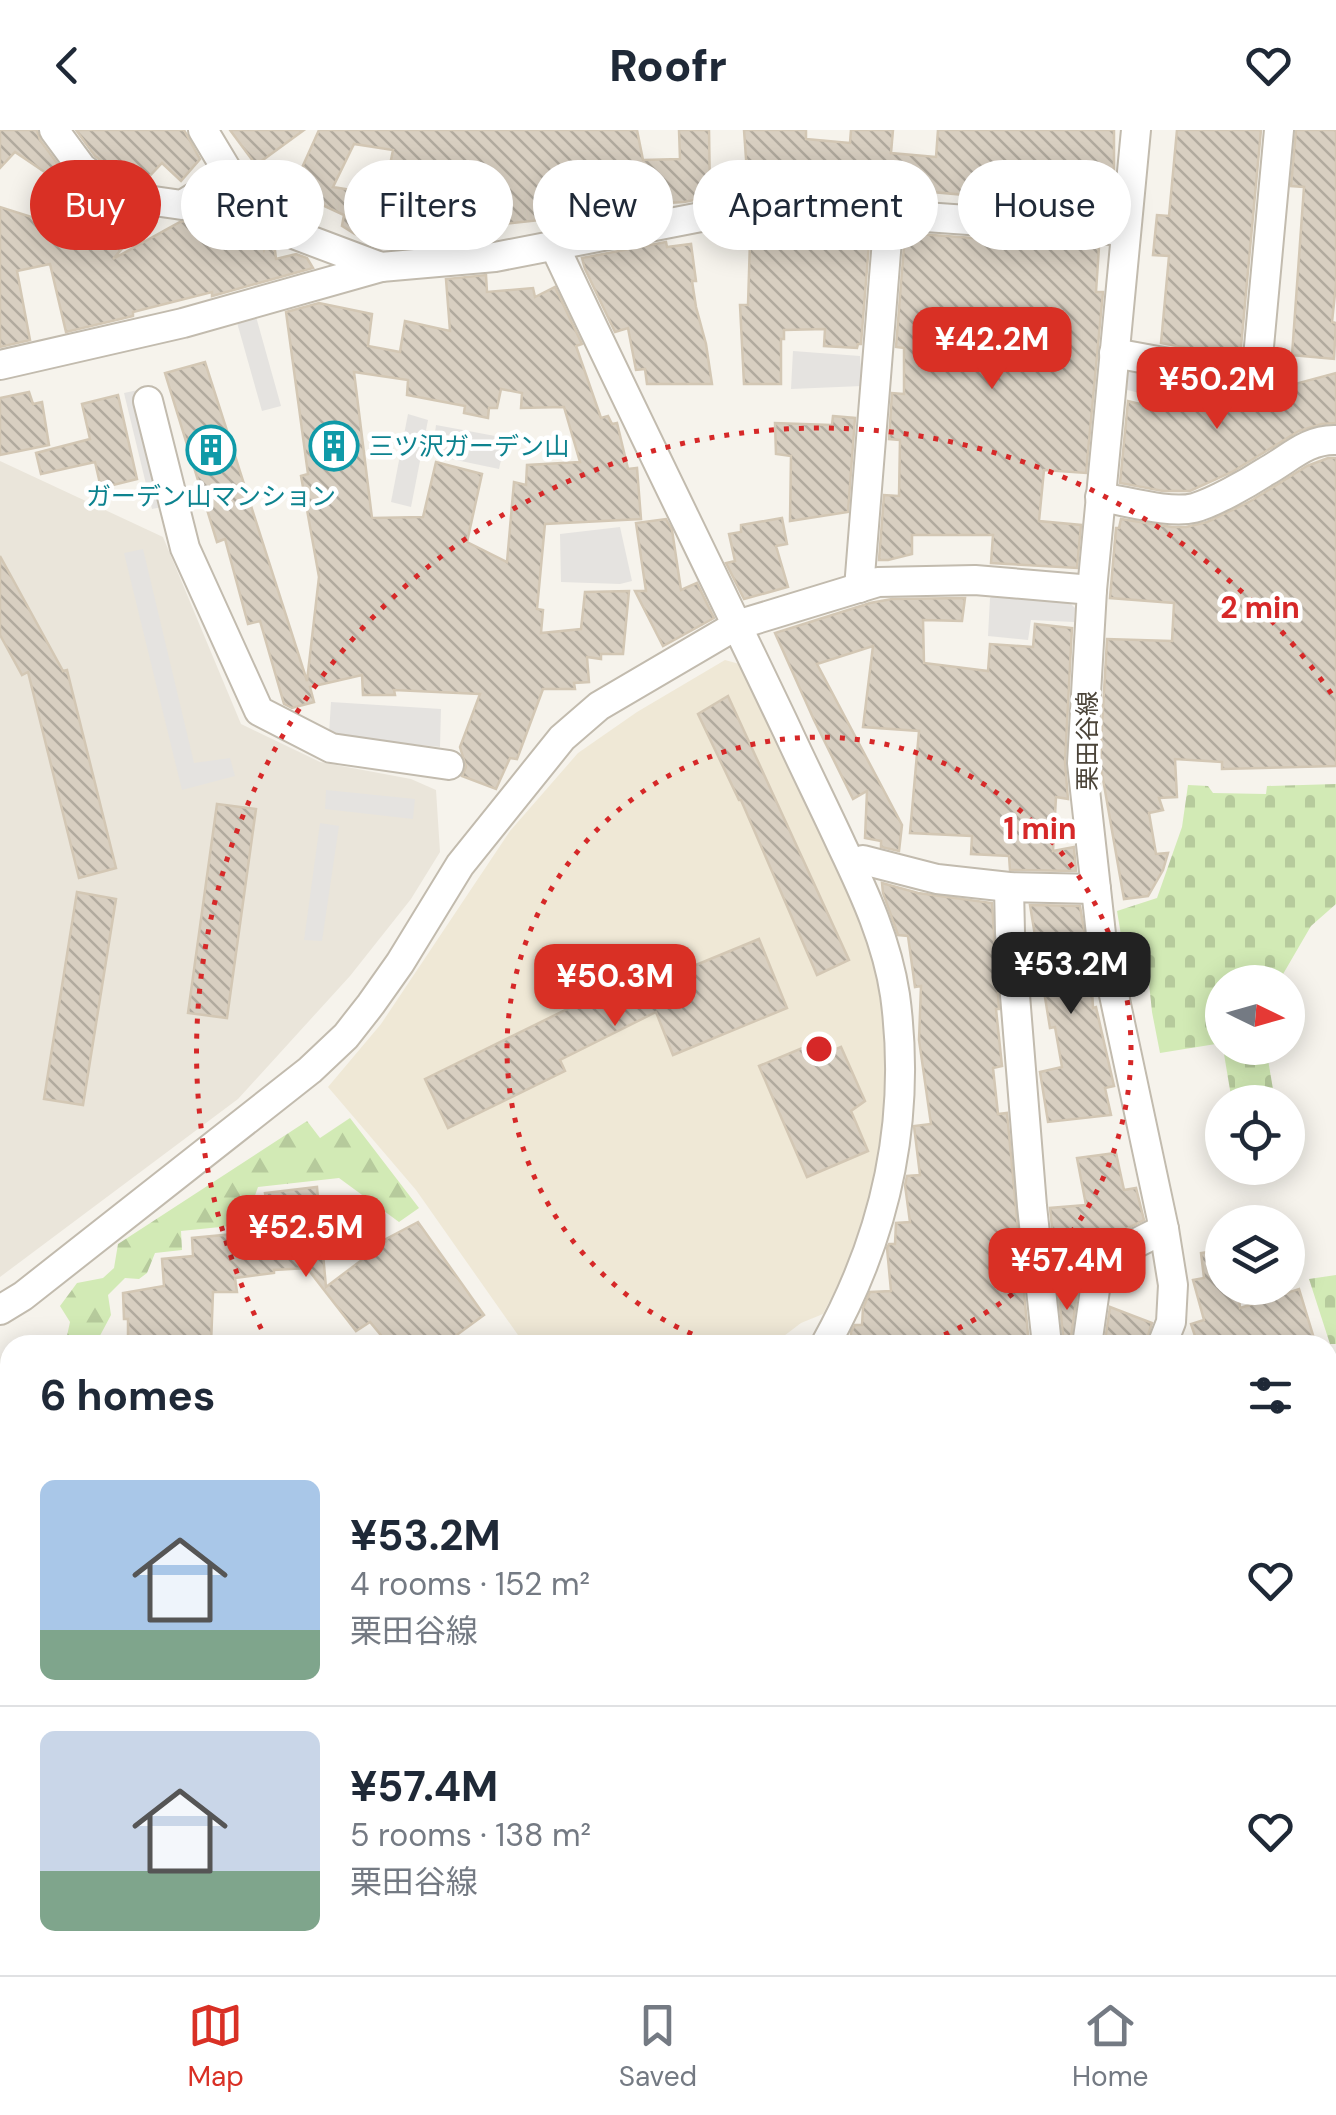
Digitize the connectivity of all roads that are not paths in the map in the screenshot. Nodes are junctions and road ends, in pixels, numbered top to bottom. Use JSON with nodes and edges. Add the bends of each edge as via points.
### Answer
{"nodes":[{"id":1,"x":54,"y":130,"type":"edge"},
{"id":2,"x":203,"y":130,"type":"edge"},
{"id":3,"x":1136,"y":130,"type":"edge"},
{"id":4,"x":1280,"y":130,"type":"edge"},
{"id":5,"x":221,"y":160,"type":"edge"},
{"id":6,"x":1131,"y":176,"type":"edge"},
{"id":7,"x":181,"y":205,"type":"edge"},
{"id":8,"x":324,"y":246,"type":"edge"},
{"id":9,"x":533,"y":250,"type":"edge"},
{"id":10,"x":556,"y":250,"type":"edge"},
{"id":11,"x":885,"y":250,"type":"edge"},
{"id":12,"x":1123,"y":250,"type":"edge"},
{"id":13,"x":381,"y":267,"type":"junction"},
{"id":14,"x":1114,"y":354,"type":"junction"},
{"id":15,"x":0,"y":365,"type":"edge"},
{"id":16,"x":148,"y":401,"type":"dead end"},
{"id":17,"x":1336,"y":440,"type":"edge"},
{"id":18,"x":1100,"y":497,"type":"junction"},
{"id":19,"x":859,"y":588,"type":"junction"},
{"id":20,"x":1092,"y":590,"type":"junction"},
{"id":21,"x":737,"y":625,"type":"junction"},
{"id":22,"x":449,"y":765,"type":"dead end"},
{"id":23,"x":863,"y":860,"type":"dead end"},
{"id":24,"x":1009,"y":888,"type":"junction"},
{"id":25,"x":1096,"y":889,"type":"junction"},
{"id":26,"x":1164,"y":1229,"type":"junction"},
{"id":27,"x":0,"y":1310,"type":"edge"},
{"id":28,"x":830,"y":1335,"type":"edge"},
{"id":29,"x":1046,"y":1335,"type":"edge"},
{"id":30,"x":1088,"y":1335,"type":"edge"},
{"id":31,"x":1166,"y":1335,"type":"edge"}],
"edges":[{"from":1,"to":7,"type":"street","via":[[82,168],[119,196]]},
{"from":2,"to":5,"type":"street"},
{"from":3,"to":6,"type":"street","name":"栗田谷線"},
{"from":4,"to":14,"type":"street","via":[[1256,379]]},
{"from":8,"to":13,"type":"street"},
{"from":9,"to":13,"type":"street"},
{"from":10,"to":21,"type":"street"},
{"from":11,"to":19,"type":"street"},
{"from":12,"to":14,"type":"street","name":"栗田谷線"},
{"from":13,"to":15,"type":"street"},
{"from":14,"to":18,"type":"street","name":"栗田谷線"},
{"from":16,"to":22,"type":"street","via":[[185,548],[259,711],[331,748]]},
{"from":17,"to":18,"type":"street","via":[[1313,442],[1197,508]]},
{"from":18,"to":20,"type":"street","name":"栗田谷線"},
{"from":19,"to":20,"type":"street","via":[[975,580]]},
{"from":19,"to":21,"type":"street"},
{"from":20,"to":25,"type":"street","name":"栗田谷線","via":[[1082,764]]},
{"from":21,"to":27,"type":"street","via":[[599,706],[562,738],[460,866],[346,1036]]},
{"from":21,"to":28,"type":"street","via":[[861,887],[883,941],[894,994],[900,1048],[896,1145],[866,1262]]},
{"from":23,"to":24,"type":"street","via":[[937,880]]},
{"from":24,"to":25,"type":"street"},
{"from":24,"to":29,"type":"street"},
{"from":25,"to":26,"type":"street","name":"栗田谷線"},
{"from":26,"to":30,"type":"street","via":[[1099,1262]]},
{"from":26,"to":31,"type":"street","name":"栗田谷線","via":[[1173,1284]]}]}
